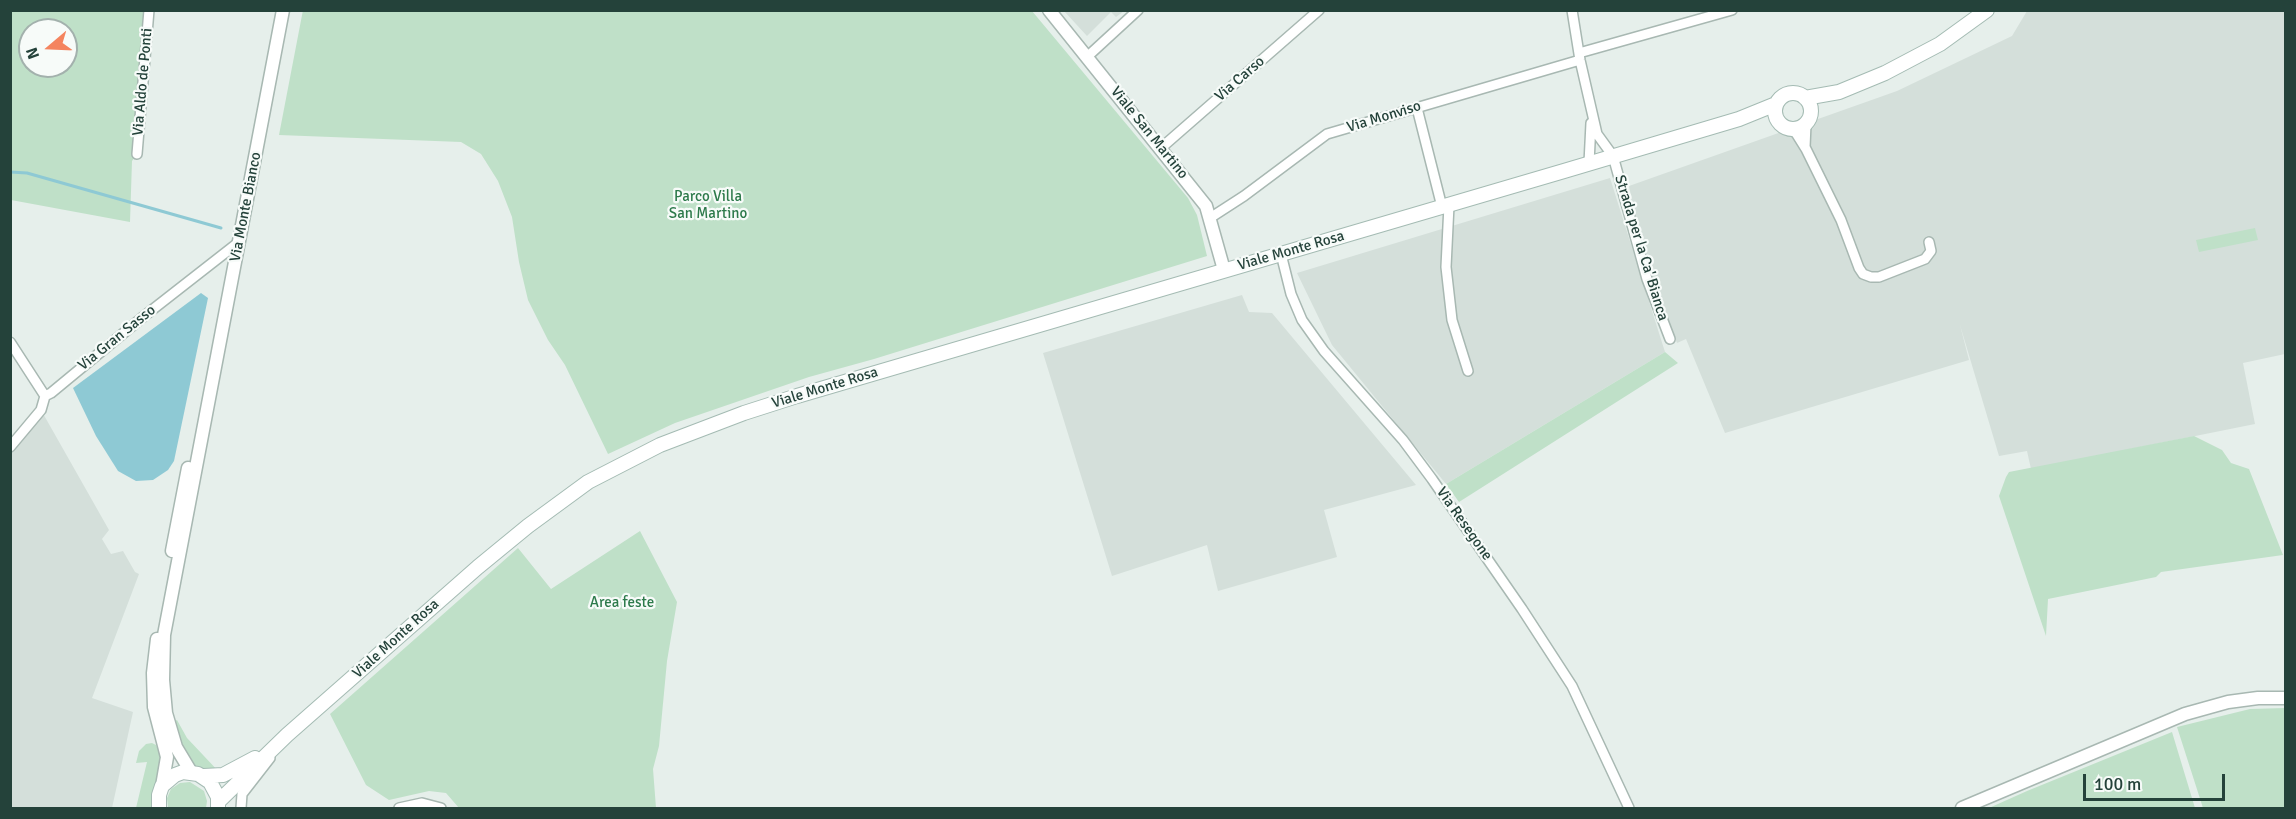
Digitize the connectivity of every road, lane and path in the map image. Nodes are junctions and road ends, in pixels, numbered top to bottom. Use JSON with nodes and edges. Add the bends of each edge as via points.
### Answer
{"nodes":[{"id":1,"x":150,"y":10,"type":"edge"},
{"id":2,"x":283,"y":10,"type":"edge"},
{"id":3,"x":1049,"y":10,"type":"edge"},
{"id":4,"x":1138,"y":10,"type":"edge"},
{"id":5,"x":1319,"y":10,"type":"edge"},
{"id":6,"x":1572,"y":10,"type":"edge"},
{"id":7,"x":1732,"y":10,"type":"edge"},
{"id":8,"x":1987,"y":10,"type":"edge"},
{"id":9,"x":1088,"y":56,"type":"junction"},
{"id":10,"x":1580,"y":57,"type":"junction"},
{"id":11,"x":1839,"y":92,"type":"junction"},
{"id":12,"x":1805,"y":98,"type":"junction"},
{"id":13,"x":1776,"y":104,"type":"junction"},
{"id":14,"x":1417,"y":108,"type":"junction"},
{"id":15,"x":1591,"y":109,"type":"junction"},
{"id":16,"x":1808,"y":118,"type":"junction"},
{"id":17,"x":1739,"y":119,"type":"junction"},
{"id":18,"x":1784,"y":126,"type":"junction"},
{"id":19,"x":1161,"y":148,"type":"junction"},
{"id":20,"x":1806,"y":149,"type":"junction"},
{"id":21,"x":136,"y":154,"type":"dead end"},
{"id":22,"x":1613,"y":156,"type":"junction"},
{"id":23,"x":1589,"y":163,"type":"junction"},
{"id":24,"x":1445,"y":206,"type":"junction"},
{"id":25,"x":1210,"y":218,"type":"junction"},
{"id":26,"x":239,"y":242,"type":"junction"},
{"id":27,"x":1929,"y":242,"type":"dead end"},
{"id":28,"x":1281,"y":254,"type":"junction"},
{"id":29,"x":1224,"y":270,"type":"junction"},
{"id":30,"x":1670,"y":339,"type":"dead end"},
{"id":31,"x":10,"y":342,"type":"edge"},
{"id":32,"x":1468,"y":371,"type":"dead end"},
{"id":33,"x":45,"y":396,"type":"junction"},
{"id":34,"x":207,"y":403,"type":"junction"},
{"id":35,"x":10,"y":447,"type":"edge"},
{"id":36,"x":2286,"y":698,"type":"edge"},
{"id":37,"x":286,"y":735,"type":"junction"},
{"id":38,"x":276,"y":746,"type":"junction"},
{"id":39,"x":198,"y":774,"type":"junction"},
{"id":40,"x":162,"y":786,"type":"junction"},
{"id":41,"x":219,"y":806,"type":"edge"},
{"id":42,"x":159,"y":808,"type":"edge"},
{"id":43,"x":242,"y":808,"type":"edge"},
{"id":44,"x":399,"y":808,"type":"edge"},
{"id":45,"x":440,"y":808,"type":"edge"},
{"id":46,"x":1629,"y":808,"type":"edge"},
{"id":47,"x":1962,"y":808,"type":"edge"}],
"edges":[{"from":1,"to":21,"type":"street","name":"Via Aldo de Ponti"},
{"from":2,"to":26,"type":"street","name":"Via Monte Bianco"},
{"from":3,"to":9,"type":"street","name":"Viale San Martino"},
{"from":4,"to":9,"type":"street"},
{"from":5,"to":19,"type":"street","name":"Via Carso"},
{"from":6,"to":10,"type":"street"},
{"from":7,"to":10,"type":"street","name":"Via Monviso"},
{"from":8,"to":11,"type":"main road","name":"Viale Monte Rosa","via":[[1921,55]]},
{"from":9,"to":19,"type":"street","name":"Viale San Martino"},
{"from":10,"to":14,"type":"street","name":"Via Monviso"},
{"from":10,"to":15,"type":"street"},
{"from":11,"to":12,"type":"main road","name":"Viale Monte Rosa"},
{"from":11,"to":16,"type":"main road","name":"Viale Monte Rosa"},
{"from":12,"to":13,"type":"main road","name":"Viale Monte Rosa","via":[[1787,94]]},
{"from":12,"to":16,"type":"main road"},
{"from":13,"to":17,"type":"main road","name":"Viale Monte Rosa"},
{"from":13,"to":18,"type":"main road","via":[[1775,114]]},
{"from":14,"to":24,"type":"street"},
{"from":14,"to":25,"type":"street","name":"Via Monviso","via":[[1327,134]]},
{"from":15,"to":22,"type":"street","name":"Strada per la Ca' Bianca","via":[[1597,134]]},
{"from":15,"to":23,"type":"street"},
{"from":16,"to":18,"type":"main road","name":"Viale Monte Rosa","via":[[1795,129]]},
{"from":16,"to":20,"type":"street"},
{"from":17,"to":18,"type":"main road","name":"Viale Monte Rosa"},
{"from":17,"to":22,"type":"main road","name":"Viale Monte Rosa"},
{"from":18,"to":20,"type":"street","via":[[1796,133]]},
{"from":19,"to":25,"type":"street","name":"Viale San Martino","via":[[1206,206]]},
{"from":20,"to":27,"type":"street","via":[[1863,274],[1880,277],[1925,259],[1931,251]]},
{"from":22,"to":23,"type":"main road","name":"Viale Monte Rosa"},
{"from":22,"to":30,"type":"street","name":"Strada per la Ca' Bianca","via":[[1647,279]]},
{"from":23,"to":24,"type":"main road","name":"Viale Monte Rosa"},
{"from":24,"to":28,"type":"main road","name":"Viale Monte Rosa"},
{"from":24,"to":32,"type":"street","via":[[1452,320]]},
{"from":25,"to":29,"type":"street","name":"Viale San Martino"},
{"from":26,"to":33,"type":"street","name":"Via Gran Sasso"},
{"from":26,"to":34,"type":"street","name":"Via Monte Bianco"},
{"from":28,"to":29,"type":"main road","name":"Viale Monte Rosa"},
{"from":28,"to":46,"type":"street","name":"Via Resegone","via":[[1302,320],[1324,351],[1403,440],[1522,609],[1572,686]]},
{"from":29,"to":37,"type":"main road","name":"Viale Monte Rosa","via":[[807,393],[692,432],[631,459],[588,482],[528,526]]},
{"from":31,"to":33,"type":"street"},
{"from":33,"to":35,"type":"street","name":"Via Gran Sasso","via":[[41,410]]},
{"from":34,"to":39,"type":"street","name":"Via Monte Bianco","via":[[167,616],[163,662],[171,734],[180,754]]},
{"from":34,"to":40,"type":"street","name":"Via Monte Bianco","via":[[181,498],[155,650],[154,706],[167,757]]},
{"from":36,"to":47,"type":"street","via":[[2228,702],[2185,714]]},
{"from":37,"to":38,"type":"main road","name":"Viale Monte Rosa"},
{"from":37,"to":39,"type":"main road","name":"Viale Monte Rosa","via":[[235,770],[223,775]]},
{"from":38,"to":41,"type":"main road","name":"Viale Monte Rosa"},
{"from":38,"to":43,"type":"street","via":[[267,764],[242,794]]},
{"from":39,"to":40,"type":"main road","name":"Viale Monte Rosa","via":[[175,775]]},
{"from":39,"to":41,"type":"main road","name":"Viale Monte Rosa","via":[[215,789]]},
{"from":40,"to":42,"type":"main road"},
{"from":44,"to":45,"type":"street","via":[[422,803]]}]}
